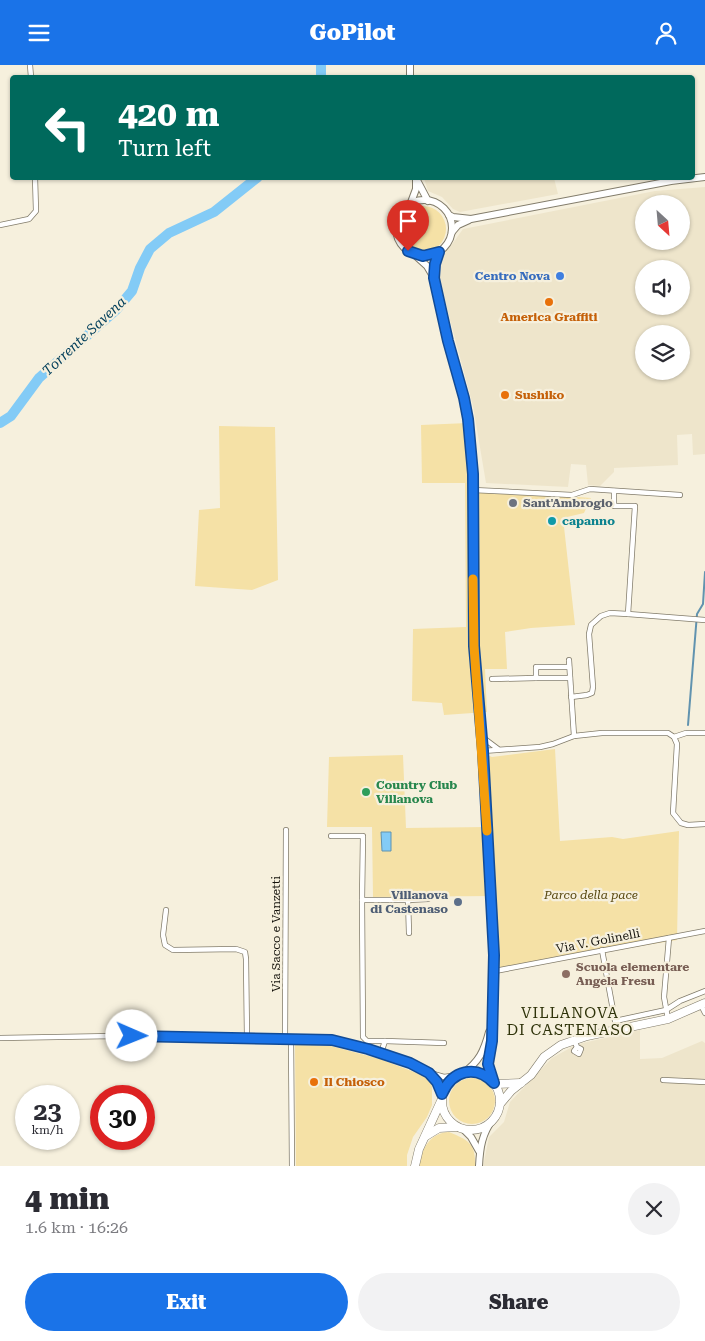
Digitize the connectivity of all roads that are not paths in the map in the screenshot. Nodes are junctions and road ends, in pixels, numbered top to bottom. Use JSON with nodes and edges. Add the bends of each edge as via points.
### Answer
{"nodes":[{"id":1,"x":35,"y":180,"type":"edge"},
{"id":2,"x":417,"y":180,"type":"edge"},
{"id":3,"x":418,"y":180,"type":"edge"},
{"id":4,"x":680,"y":180,"type":"edge"},
{"id":5,"x":428,"y":201,"type":"junction"},
{"id":6,"x":410,"y":205,"type":"junction"},
{"id":7,"x":449,"y":215,"type":"junction"},
{"id":8,"x":471,"y":219,"type":"junction"},
{"id":9,"x":0,"y":225,"type":"edge"},
{"id":10,"x":452,"y":232,"type":"junction"},
{"id":11,"x":439,"y":252,"type":"junction"},
{"id":12,"x":415,"y":255,"type":"junction"},
{"id":13,"x":434,"y":278,"type":"junction"},
{"id":14,"x":472,"y":490,"type":"junction"},
{"id":15,"x":614,"y":491,"type":"junction"},
{"id":16,"x":680,"y":495,"type":"dead end"},
{"id":17,"x":628,"y":614,"type":"junction"},
{"id":18,"x":700,"y":619,"type":"edge"},
{"id":19,"x":568,"y":660,"type":"dead end"},
{"id":20,"x":569,"y":667,"type":"junction"},
{"id":21,"x":536,"y":678,"type":"junction"},
{"id":22,"x":570,"y":678,"type":"junction"},
{"id":23,"x":492,"y":679,"type":"dead end"},
{"id":24,"x":571,"y":697,"type":"junction"},
{"id":25,"x":705,"y":733,"type":"edge"},
{"id":26,"x":574,"y":736,"type":"junction"},
{"id":27,"x":482,"y":737,"type":"junction"},
{"id":28,"x":674,"y":737,"type":"junction"},
{"id":29,"x":499,"y":749,"type":"junction"},
{"id":30,"x":483,"y":751,"type":"junction"},
{"id":31,"x":705,"y":824,"type":"edge"},
{"id":32,"x":286,"y":830,"type":"dead end"},
{"id":33,"x":331,"y":836,"type":"dead end"},
{"id":34,"x":428,"y":899,"type":"dead end"},
{"id":35,"x":362,"y":900,"type":"junction"},
{"id":36,"x":408,"y":900,"type":"junction"},
{"id":37,"x":166,"y":909,"type":"dead end"},
{"id":38,"x":705,"y":931,"type":"edge"},
{"id":39,"x":409,"y":933,"type":"dead end"},
{"id":40,"x":669,"y":938,"type":"junction"},
{"id":41,"x":602,"y":950,"type":"junction"},
{"id":42,"x":495,"y":971,"type":"junction"},
{"id":43,"x":705,"y":991,"type":"edge"},
{"id":44,"x":703,"y":1004,"type":"edge"},
{"id":45,"x":666,"y":1010,"type":"junction"},
{"id":46,"x":705,"y":1013,"type":"edge"},
{"id":47,"x":668,"y":1019,"type":"junction"},
{"id":48,"x":492,"y":1021,"type":"junction"},
{"id":49,"x":0,"y":1038,"type":"edge"},
{"id":50,"x":247,"y":1038,"type":"junction"},
{"id":51,"x":288,"y":1038,"type":"junction"},
{"id":52,"x":385,"y":1041,"type":"junction"},
{"id":53,"x":444,"y":1043,"type":"dead end"},
{"id":54,"x":381,"y":1053,"type":"junction"},
{"id":55,"x":429,"y":1073,"type":"junction"},
{"id":56,"x":460,"y":1074,"type":"junction"},
{"id":57,"x":663,"y":1080,"type":"dead end"},
{"id":58,"x":705,"y":1082,"type":"edge"},
{"id":59,"x":523,"y":1083,"type":"junction"},
{"id":60,"x":494,"y":1084,"type":"junction"},
{"id":61,"x":442,"y":1097,"type":"junction"},
{"id":62,"x":500,"y":1103,"type":"junction"},
{"id":63,"x":493,"y":1119,"type":"junction"},
{"id":64,"x":460,"y":1128,"type":"junction"},
{"id":65,"x":426,"y":1136,"type":"junction"},
{"id":66,"x":479,"y":1151,"type":"junction"},
{"id":67,"x":292,"y":1166,"type":"edge"},
{"id":68,"x":415,"y":1166,"type":"edge"},
{"id":69,"x":479,"y":1166,"type":"edge"}],
"edges":[{"from":1,"to":9,"type":"street","via":[[36,211],[29,219]]},
{"from":2,"to":6,"type":"main road"},
{"from":3,"to":5,"type":"main road"},
{"from":4,"to":8,"type":"main road"},
{"from":5,"to":6,"type":"main road"},
{"from":5,"to":7,"type":"main road"},
{"from":6,"to":12,"type":"main road","via":[[399,216],[396,231],[402,246]]},
{"from":7,"to":8,"type":"main road"},
{"from":7,"to":10,"type":"main road"},
{"from":8,"to":10,"type":"main road"},
{"from":10,"to":11,"type":"main road"},
{"from":11,"to":12,"type":"main road"},
{"from":11,"to":13,"type":"main road"},
{"from":12,"to":13,"type":"main road"},
{"from":13,"to":14,"type":"main road","via":[[466,412]]},
{"from":14,"to":15,"type":"street","via":[[572,495],[590,489]]},
{"from":14,"to":27,"type":"main road","via":[[474,629]]},
{"from":15,"to":16,"type":"street"},
{"from":15,"to":17,"type":"street","via":[[614,506],[635,506]]},
{"from":17,"to":18,"type":"street"},
{"from":17,"to":24,"type":"street","via":[[610,613],[591,625],[592,693]]},
{"from":19,"to":20,"type":"street"},
{"from":20,"to":21,"type":"street","via":[[536,667]]},
{"from":20,"to":22,"type":"street"},
{"from":21,"to":22,"type":"street"},
{"from":21,"to":23,"type":"street"},
{"from":22,"to":24,"type":"street"},
{"from":24,"to":26,"type":"street"},
{"from":25,"to":28,"type":"street"},
{"from":26,"to":28,"type":"street","via":[[668,733]]},
{"from":26,"to":29,"type":"street","via":[[540,747]]},
{"from":27,"to":29,"type":"street"},
{"from":27,"to":30,"type":"main road"},
{"from":28,"to":31,"type":"street","via":[[677,744],[673,807],[676,818],[688,825]]},
{"from":29,"to":30,"type":"street"},
{"from":30,"to":42,"type":"main road"},
{"from":32,"to":51,"type":"street","name":"Via Sacco e Vanzetti"},
{"from":33,"to":35,"type":"street","via":[[363,836]]},
{"from":34,"to":36,"type":"street"},
{"from":35,"to":36,"type":"street"},
{"from":35,"to":52,"type":"street","via":[[362,1037],[364,1040]]},
{"from":36,"to":39,"type":"street"},
{"from":37,"to":50,"type":"street","via":[[163,935],[165,945],[173,950],[236,949],[245,952]]},
{"from":38,"to":40,"type":"street","name":"Via V. Golinelli"},
{"from":40,"to":41,"type":"street","name":"Via V. Golinelli"},
{"from":40,"to":45,"type":"street","via":[[664,997]]},
{"from":41,"to":42,"type":"street","name":"Via V. Golinelli"},
{"from":41,"to":45,"type":"street","via":[[615,1021]]},
{"from":42,"to":48,"type":"main road"},
{"from":43,"to":45,"type":"street"},
{"from":44,"to":46,"type":"street"},
{"from":44,"to":47,"type":"main road"},
{"from":45,"to":47,"type":"street"},
{"from":47,"to":59,"type":"main road","via":[[561,1045],[550,1051]]},
{"from":48,"to":56,"type":"main road","via":[[481,1056]]},
{"from":48,"to":60,"type":"main road","via":[[488,1064]]},
{"from":49,"to":50,"type":"street"},
{"from":50,"to":51,"type":"street"},
{"from":51,"to":54,"type":"street","via":[[332,1040]]},
{"from":51,"to":67,"type":"street","name":"Via Sacco e Vanzetti"},
{"from":52,"to":53,"type":"street"},
{"from":52,"to":54,"type":"street"},
{"from":54,"to":55,"type":"street"},
{"from":55,"to":56,"type":"street","via":[[444,1077]]},
{"from":55,"to":61,"type":"street","via":[[437,1082]]},
{"from":56,"to":60,"type":"main road","via":[[483,1074]]},
{"from":56,"to":61,"type":"main road","via":[[445,1086]]},
{"from":57,"to":58,"type":"street"},
{"from":59,"to":60,"type":"main road"},
{"from":59,"to":62,"type":"main road"},
{"from":60,"to":62,"type":"main road"},
{"from":61,"to":64,"type":"main road","via":[[446,1116]]},
{"from":61,"to":65,"type":"main road"},
{"from":62,"to":63,"type":"main road"},
{"from":63,"to":64,"type":"main road","via":[[476,1129]]},
{"from":63,"to":66,"type":"main road","via":[[483,1135]]},
{"from":64,"to":65,"type":"main road","via":[[440,1128]]},
{"from":64,"to":66,"type":"main road","via":[[474,1141]]},
{"from":65,"to":68,"type":"main road"},
{"from":66,"to":69,"type":"main road"}]}
